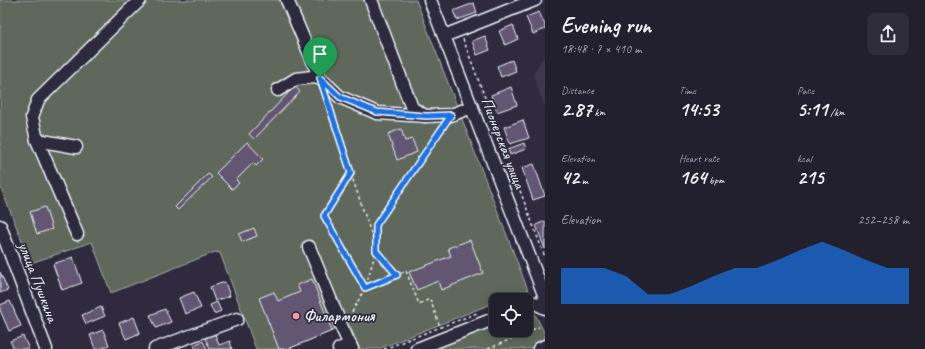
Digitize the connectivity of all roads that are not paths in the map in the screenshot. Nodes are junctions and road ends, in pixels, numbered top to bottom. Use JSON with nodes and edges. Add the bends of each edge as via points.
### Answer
{"nodes":[{"id":1,"x":140,"y":0,"type":"edge"},
{"id":2,"x":287,"y":0,"type":"edge"},
{"id":3,"x":372,"y":0,"type":"edge"},
{"id":4,"x":430,"y":0,"type":"edge"},
{"id":5,"x":535,"y":0,"type":"edge"},
{"id":6,"x":444,"y":36,"type":"junction"},
{"id":7,"x":320,"y":78,"type":"junction"},
{"id":8,"x":278,"y":90,"type":"dead end"},
{"id":9,"x":472,"y":106,"type":"junction"},
{"id":10,"x":426,"y":116,"type":"junction"},
{"id":11,"x":37,"y":140,"type":"junction"},
{"id":12,"x":76,"y":147,"type":"dead end"},
{"id":13,"x":0,"y":226,"type":"edge"},
{"id":14,"x":77,"y":234,"type":"dead end"},
{"id":15,"x":309,"y":248,"type":"dead end"},
{"id":16,"x":539,"y":302,"type":"edge"},
{"id":17,"x":237,"y":319,"type":"dead end"},
{"id":18,"x":489,"y":321,"type":"edge"},
{"id":19,"x":545,"y":346,"type":"edge"},
{"id":20,"x":347,"y":348,"type":"edge"},
{"id":21,"x":46,"y":349,"type":"edge"},
{"id":22,"x":155,"y":349,"type":"edge"},
{"id":23,"x":417,"y":349,"type":"edge"},
{"id":24,"x":539,"y":349,"type":"edge"}],
"edges":[{"from":1,"to":11,"type":"street","via":[[38,100],[32,117]]},
{"from":2,"to":7,"type":"street"},
{"from":3,"to":10,"type":"street","via":[[412,108]]},
{"from":4,"to":6,"type":"street","name":"Пионерская улица"},
{"from":5,"to":6,"type":"street"},
{"from":6,"to":9,"type":"street","name":"Пионерская улица"},
{"from":7,"to":8,"type":"street","via":[[296,80]]},
{"from":7,"to":10,"type":"street","via":[[340,97],[377,112]]},
{"from":9,"to":10,"type":"street","via":[[451,115]]},
{"from":9,"to":16,"type":"street","name":"Пионерская улица"},
{"from":11,"to":12,"type":"street"},
{"from":11,"to":14,"type":"street"},
{"from":13,"to":21,"type":"street","name":"улица Пушкина"},
{"from":15,"to":20,"type":"street","via":[[341,326]]},
{"from":17,"to":22,"type":"street"},
{"from":18,"to":23,"type":"street"},
{"from":19,"to":24,"type":"street"}]}
